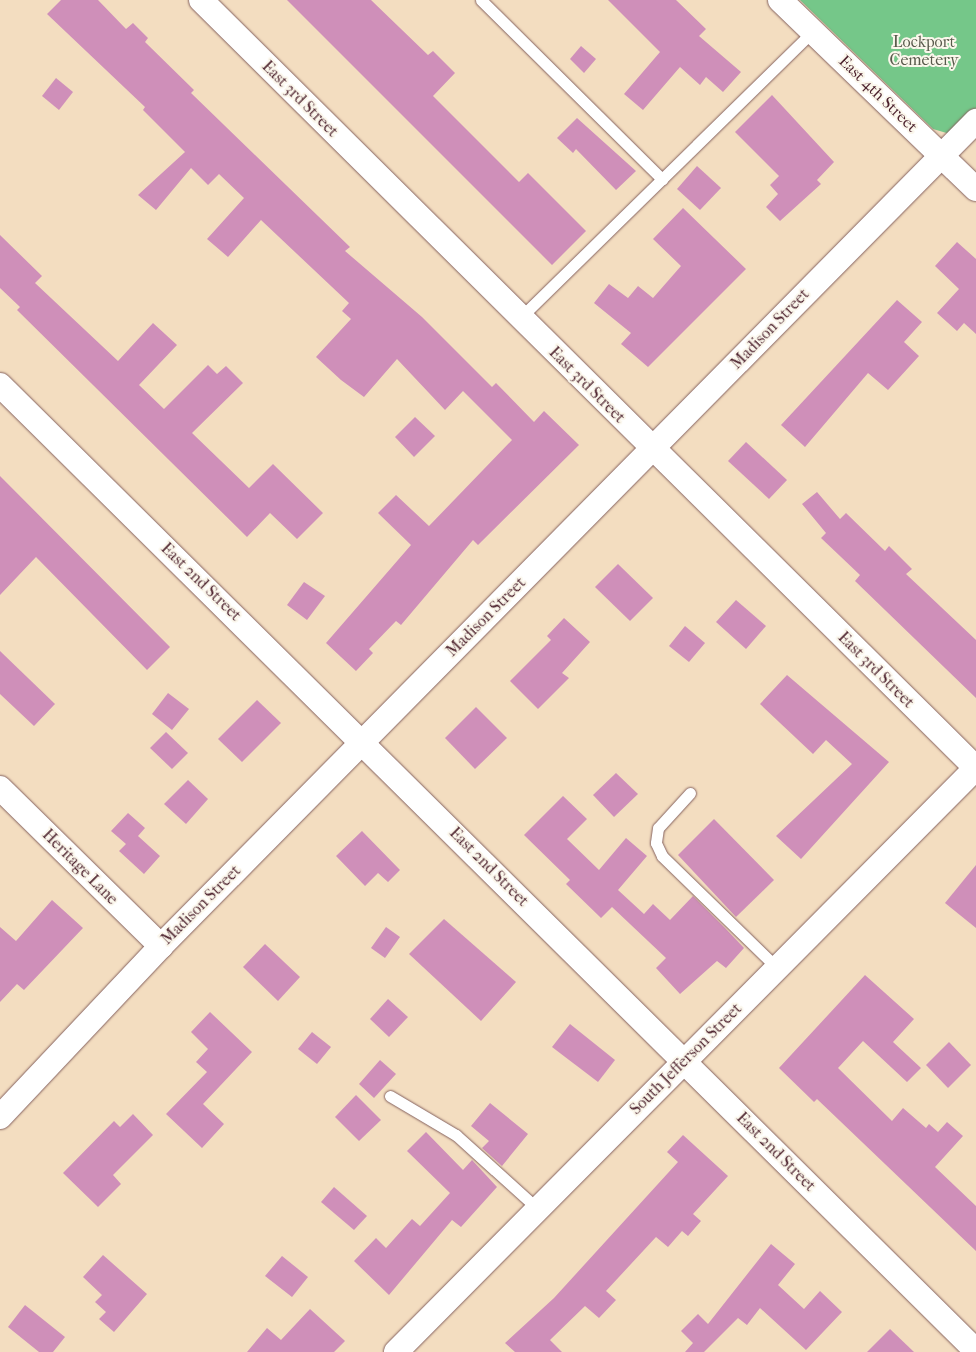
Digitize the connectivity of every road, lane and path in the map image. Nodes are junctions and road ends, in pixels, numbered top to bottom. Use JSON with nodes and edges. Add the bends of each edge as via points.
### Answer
{"nodes":[{"id":1,"x":201,"y":0,"type":"edge"},
{"id":2,"x":481,"y":0,"type":"edge"},
{"id":3,"x":780,"y":0,"type":"edge"},
{"id":4,"x":813,"y":31,"type":"junction"},
{"id":5,"x":976,"y":121,"type":"edge"},
{"id":6,"x":942,"y":154,"type":"junction"},
{"id":7,"x":662,"y":179,"type":"junction"},
{"id":8,"x":976,"y":188,"type":"edge"},
{"id":9,"x":520,"y":318,"type":"junction"},
{"id":10,"x":0,"y":385,"type":"edge"},
{"id":11,"x":652,"y":450,"type":"junction"},
{"id":12,"x":363,"y":742,"type":"junction"},
{"id":13,"x":976,"y":768,"type":"edge"},
{"id":14,"x":0,"y":788,"type":"edge"},
{"id":15,"x":690,"y":793,"type":"dead end"},
{"id":16,"x":160,"y":946,"type":"junction"},
{"id":17,"x":777,"y":968,"type":"junction"},
{"id":18,"x":684,"y":1061,"type":"junction"},
{"id":19,"x":390,"y":1096,"type":"dead end"},
{"id":20,"x":0,"y":1117,"type":"edge"},
{"id":21,"x":538,"y":1209,"type":"junction"},
{"id":22,"x":976,"y":1351,"type":"edge"},
{"id":23,"x":396,"y":1352,"type":"edge"}],
"edges":[{"from":1,"to":9,"type":"street","name":"East 3rd Street"},
{"from":2,"to":7,"type":"lane"},
{"from":3,"to":4,"type":"street","name":"East 4th Street"},
{"from":4,"to":6,"type":"street","name":"East 4th Street"},
{"from":4,"to":7,"type":"lane"},
{"from":5,"to":6,"type":"street","name":"Madison Street"},
{"from":6,"to":8,"type":"street","name":"East 4th Street"},
{"from":6,"to":11,"type":"street","name":"Madison Street"},
{"from":7,"to":9,"type":"lane"},
{"from":9,"to":11,"type":"street","name":"East 3rd Street"},
{"from":10,"to":12,"type":"street","name":"East 2nd Street"},
{"from":11,"to":12,"type":"street","name":"Madison Street"},
{"from":11,"to":13,"type":"street","name":"East 3rd Street"},
{"from":12,"to":16,"type":"street","name":"Madison Street"},
{"from":12,"to":18,"type":"street","name":"East 2nd Street"},
{"from":13,"to":17,"type":"street","name":"South Jefferson Street"},
{"from":14,"to":16,"type":"street","name":"Heritage Lane"},
{"from":15,"to":17,"type":"lane","via":[[658,828],[656,843],[662,856]]},
{"from":16,"to":20,"type":"street","name":"Madison Street"},
{"from":17,"to":18,"type":"street","name":"South Jefferson Street"},
{"from":18,"to":21,"type":"street","name":"South Jefferson Street"},
{"from":18,"to":22,"type":"street","name":"East 2nd Street"},
{"from":19,"to":21,"type":"lane","via":[[456,1135]]},
{"from":21,"to":23,"type":"street","name":"South Jefferson Street"}]}
